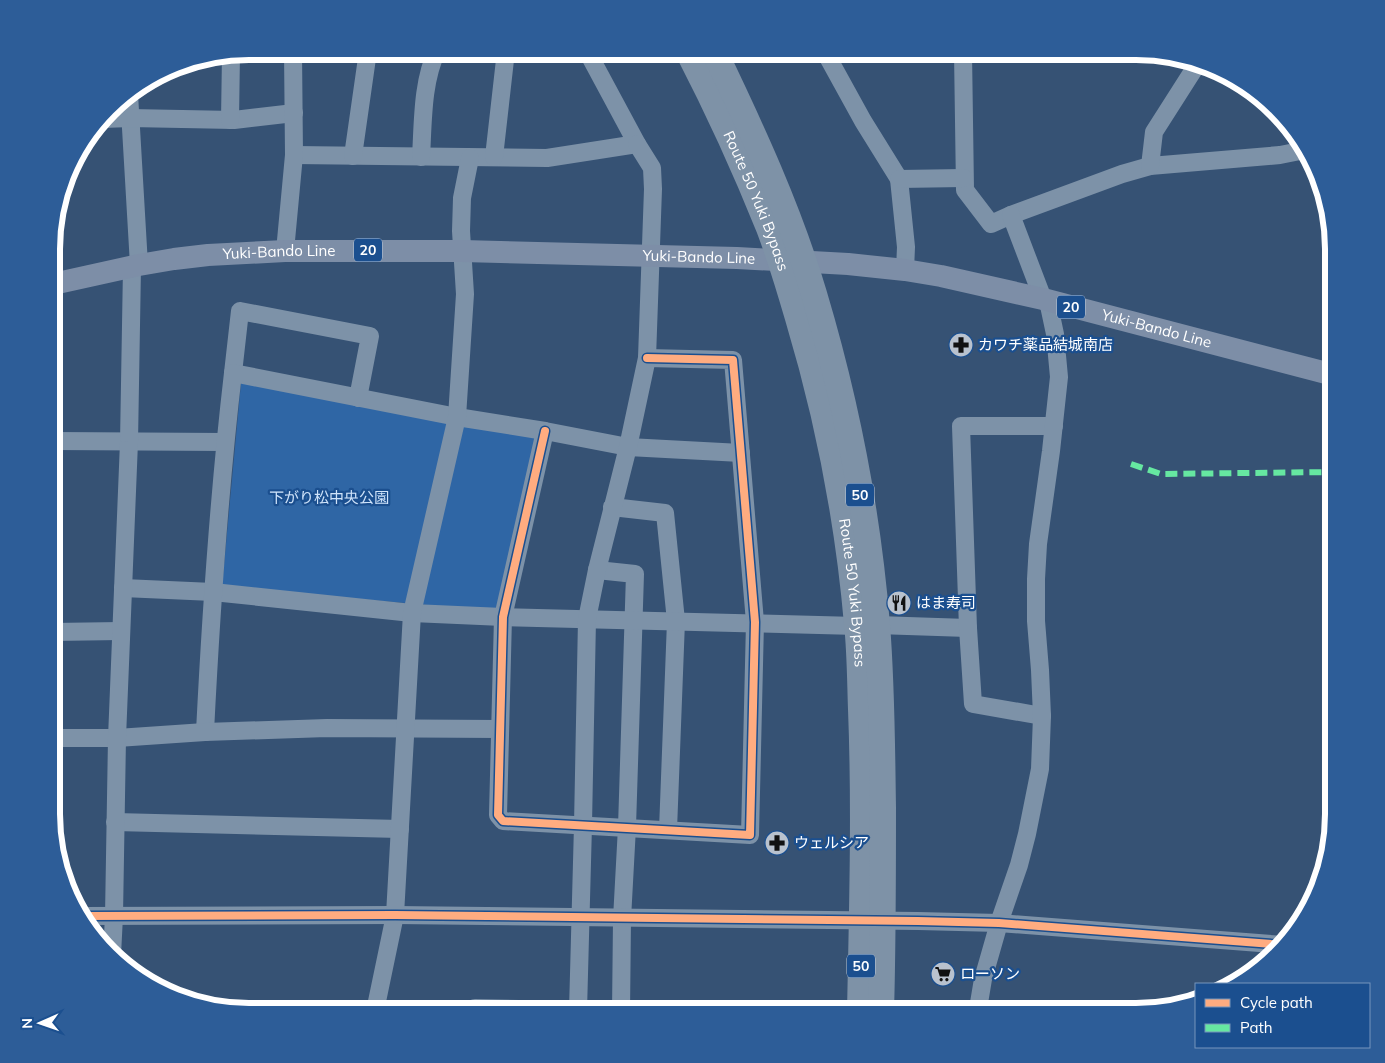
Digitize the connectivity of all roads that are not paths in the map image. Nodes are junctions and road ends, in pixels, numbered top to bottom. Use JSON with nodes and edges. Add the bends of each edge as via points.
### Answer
{"nodes":[{"id":1,"x":293,"y":60,"type":"edge"},
{"id":2,"x":367,"y":60,"type":"edge"},
{"id":3,"x":433,"y":60,"type":"edge"},
{"id":4,"x":505,"y":60,"type":"edge"},
{"id":5,"x":592,"y":60,"type":"edge"},
{"id":6,"x":692,"y":60,"type":"edge"},
{"id":7,"x":718,"y":60,"type":"edge"},
{"id":8,"x":829,"y":60,"type":"edge"},
{"id":9,"x":963,"y":60,"type":"edge"},
{"id":10,"x":231,"y":61,"type":"edge"},
{"id":11,"x":1194,"y":69,"type":"edge"},
{"id":12,"x":129,"y":103,"type":"edge"},
{"id":13,"x":294,"y":113,"type":"junction"},
{"id":14,"x":130,"y":118,"type":"junction"},
{"id":15,"x":111,"y":119,"type":"edge"},
{"id":16,"x":230,"y":120,"type":"junction"},
{"id":17,"x":637,"y":144,"type":"junction"},
{"id":18,"x":1298,"y":151,"type":"edge"},
{"id":19,"x":294,"y":155,"type":"junction"},
{"id":20,"x":353,"y":156,"type":"junction"},
{"id":21,"x":422,"y":157,"type":"junction"},
{"id":22,"x":494,"y":157,"type":"junction"},
{"id":23,"x":470,"y":158,"type":"junction"},
{"id":24,"x":1150,"y":166,"type":"junction"},
{"id":25,"x":964,"y":178,"type":"junction"},
{"id":26,"x":899,"y":179,"type":"junction"},
{"id":27,"x":1011,"y":215,"type":"junction"},
{"id":28,"x":284,"y":251,"type":"junction"},
{"id":29,"x":462,"y":251,"type":"junction"},
{"id":30,"x":650,"y":256,"type":"junction"},
{"id":31,"x":792,"y":260,"type":"junction"},
{"id":32,"x":135,"y":266,"type":"junction"},
{"id":33,"x":905,"y":270,"type":"junction"},
{"id":34,"x":60,"y":282,"type":"edge"},
{"id":35,"x":1046,"y":300,"type":"junction"},
{"id":36,"x":647,"y":358,"type":"junction"},
{"id":37,"x":233,"y":374,"type":"junction"},
{"id":38,"x":1325,"y":374,"type":"edge"},
{"id":39,"x":358,"y":398,"type":"junction"},
{"id":40,"x":457,"y":417,"type":"junction"},
{"id":41,"x":1054,"y":426,"type":"junction"},
{"id":42,"x":545,"y":431,"type":"junction"},
{"id":43,"x":60,"y":441,"type":"edge"},
{"id":44,"x":129,"y":442,"type":"junction"},
{"id":45,"x":225,"y":442,"type":"junction"},
{"id":46,"x":628,"y":447,"type":"junction"},
{"id":47,"x":741,"y":453,"type":"junction"},
{"id":48,"x":612,"y":507,"type":"junction"},
{"id":49,"x":597,"y":570,"type":"junction"},
{"id":50,"x":123,"y":588,"type":"junction"},
{"id":51,"x":212,"y":592,"type":"junction"},
{"id":52,"x":412,"y":613,"type":"junction"},
{"id":53,"x":503,"y":617,"type":"junction"},
{"id":54,"x":587,"y":619,"type":"junction"},
{"id":55,"x":632,"y":620,"type":"junction"},
{"id":56,"x":676,"y":621,"type":"junction"},
{"id":57,"x":755,"y":622,"type":"junction"},
{"id":58,"x":867,"y":626,"type":"junction"},
{"id":59,"x":968,"y":628,"type":"junction"},
{"id":60,"x":121,"y":631,"type":"junction"},
{"id":61,"x":60,"y":632,"type":"edge"},
{"id":62,"x":1042,"y":716,"type":"junction"},
{"id":63,"x":406,"y":728,"type":"junction"},
{"id":64,"x":500,"y":729,"type":"junction"},
{"id":65,"x":205,"y":732,"type":"junction"},
{"id":66,"x":60,"y":738,"type":"edge"},
{"id":67,"x":116,"y":738,"type":"junction"},
{"id":68,"x":115,"y":822,"type":"junction"},
{"id":69,"x":583,"y":825,"type":"junction"},
{"id":70,"x":627,"y":827,"type":"junction"},
{"id":71,"x":400,"y":829,"type":"junction"},
{"id":72,"x":668,"y":830,"type":"junction"},
{"id":73,"x":395,"y":915,"type":"junction"},
{"id":74,"x":90,"y":916,"type":"edge"},
{"id":75,"x":114,"y":916,"type":"junction"},
{"id":76,"x":581,"y":918,"type":"junction"},
{"id":77,"x":622,"y":919,"type":"junction"},
{"id":78,"x":872,"y":920,"type":"junction"},
{"id":79,"x":999,"y":924,"type":"junction"},
{"id":80,"x":1273,"y":944,"type":"edge"},
{"id":81,"x":112,"y":945,"type":"edge"},
{"id":82,"x":377,"y":1003,"type":"edge"},
{"id":83,"x":578,"y":1003,"type":"edge"},
{"id":84,"x":621,"y":1003,"type":"edge"},
{"id":85,"x":861,"y":1003,"type":"edge"},
{"id":86,"x":880,"y":1003,"type":"edge"},
{"id":87,"x":979,"y":1003,"type":"edge"}],
"edges":[{"from":1,"to":13,"type":"street"},
{"from":2,"to":20,"type":"street"},
{"from":3,"to":21,"type":"street","via":[[423,109]]},
{"from":4,"to":22,"type":"street"},
{"from":5,"to":17,"type":"street"},
{"from":6,"to":31,"type":"highway","name":"Route 50 Yuki Bypass","number":"50","via":[[713,99],[769,228]]},
{"from":7,"to":31,"type":"highway","name":"Route 50 Yuki Bypass","number":"50","via":[[765,160],[787,216]]},
{"from":8,"to":26,"type":"street"},
{"from":9,"to":25,"type":"street"},
{"from":10,"to":16,"type":"street"},
{"from":11,"to":24,"type":"street","via":[[1154,132]]},
{"from":12,"to":14,"type":"street"},
{"from":13,"to":16,"type":"street"},
{"from":13,"to":19,"type":"street"},
{"from":14,"to":15,"type":"street"},
{"from":14,"to":16,"type":"street"},
{"from":14,"to":32,"type":"street"},
{"from":17,"to":22,"type":"street","via":[[547,158]]},
{"from":17,"to":30,"type":"street","via":[[652,168]]},
{"from":18,"to":24,"type":"street"},
{"from":19,"to":20,"type":"street"},
{"from":19,"to":28,"type":"street"},
{"from":20,"to":21,"type":"street"},
{"from":21,"to":23,"type":"street"},
{"from":22,"to":23,"type":"street"},
{"from":23,"to":29,"type":"street","via":[[462,198]]},
{"from":24,"to":27,"type":"street"},
{"from":25,"to":26,"type":"street"},
{"from":25,"to":27,"type":"street","via":[[964,190],[991,224]]},
{"from":26,"to":33,"type":"street","via":[[906,247]]},
{"from":27,"to":35,"type":"street"},
{"from":28,"to":29,"type":"main road","name":"Yuki-Bando Line","number":"20"},
{"from":28,"to":32,"type":"main road","name":"Yuki-Bando Line","number":"20","via":[[208,255]]},
{"from":29,"to":30,"type":"main road","name":"Yuki-Bando Line","number":"20"},
{"from":29,"to":40,"type":"street","via":[[464,294]]},
{"from":30,"to":31,"type":"main road","name":"Yuki-Bando Line","number":"20"},
{"from":30,"to":36,"type":"street"},
{"from":31,"to":33,"type":"main road","name":"Yuki-Bando Line","number":"20"},
{"from":31,"to":58,"type":"highway","name":"Route 50 Yuki Bypass","number":"50","via":[[814,294],[852,447],[868,539]]},
{"from":32,"to":34,"type":"main road","name":"Yuki-Bando Line","number":"20"},
{"from":32,"to":44,"type":"street"},
{"from":33,"to":35,"type":"main road","name":"Yuki-Bando Line","number":"20"},
{"from":35,"to":38,"type":"main road","name":"Yuki-Bando Line","number":"20"},
{"from":35,"to":41,"type":"street","via":[[1055,334],[1059,377]]},
{"from":36,"to":46,"type":"street"},
{"from":36,"to":47,"type":"street","via":[[733,360]]},
{"from":37,"to":39,"type":"street"},
{"from":37,"to":39,"type":"street","via":[[240,311],[370,336]]},
{"from":37,"to":45,"type":"street"},
{"from":39,"to":40,"type":"street"},
{"from":40,"to":42,"type":"street"},
{"from":40,"to":52,"type":"street"},
{"from":41,"to":59,"type":"street","via":[[961,426]]},
{"from":41,"to":62,"type":"street","via":[[1036,578]]},
{"from":42,"to":46,"type":"street"},
{"from":42,"to":53,"type":"street"},
{"from":43,"to":44,"type":"street"},
{"from":44,"to":45,"type":"street"},
{"from":44,"to":50,"type":"street"},
{"from":45,"to":51,"type":"street"},
{"from":46,"to":47,"type":"street"},
{"from":46,"to":48,"type":"street"},
{"from":47,"to":57,"type":"street"},
{"from":48,"to":49,"type":"street"},
{"from":48,"to":56,"type":"street","via":[[665,513]]},
{"from":49,"to":54,"type":"street"},
{"from":49,"to":55,"type":"street","via":[[635,574]]},
{"from":50,"to":51,"type":"street"},
{"from":50,"to":60,"type":"street"},
{"from":51,"to":52,"type":"street"},
{"from":51,"to":65,"type":"street"},
{"from":52,"to":53,"type":"street"},
{"from":52,"to":63,"type":"street"},
{"from":53,"to":54,"type":"street"},
{"from":53,"to":64,"type":"street"},
{"from":54,"to":55,"type":"street"},
{"from":54,"to":69,"type":"street"},
{"from":55,"to":56,"type":"street"},
{"from":55,"to":70,"type":"street"},
{"from":56,"to":57,"type":"street"},
{"from":56,"to":72,"type":"street"},
{"from":57,"to":58,"type":"street"},
{"from":57,"to":72,"type":"street","via":[[750,834]]},
{"from":58,"to":59,"type":"street"},
{"from":58,"to":78,"type":"highway","name":"Route 50 Yuki Bypass","number":"50","via":[[882,735]]},
{"from":59,"to":62,"type":"street","via":[[973,704]]},
{"from":60,"to":61,"type":"street"},
{"from":60,"to":67,"type":"street"},
{"from":62,"to":79,"type":"street","via":[[1040,769],[1027,834]]},
{"from":63,"to":64,"type":"street"},
{"from":63,"to":65,"type":"street"},
{"from":63,"to":71,"type":"street"},
{"from":64,"to":69,"type":"street","via":[[498,815],[503,821]]},
{"from":65,"to":67,"type":"street"},
{"from":66,"to":67,"type":"street"},
{"from":67,"to":68,"type":"street"},
{"from":68,"to":71,"type":"street"},
{"from":68,"to":75,"type":"street"},
{"from":69,"to":70,"type":"street"},
{"from":69,"to":76,"type":"street"},
{"from":70,"to":72,"type":"street"},
{"from":70,"to":77,"type":"street"},
{"from":71,"to":73,"type":"street"},
{"from":73,"to":75,"type":"street"},
{"from":73,"to":76,"type":"street"},
{"from":73,"to":82,"type":"street"},
{"from":74,"to":75,"type":"street"},
{"from":75,"to":81,"type":"street"},
{"from":76,"to":77,"type":"street"},
{"from":76,"to":83,"type":"street"},
{"from":77,"to":78,"type":"street"},
{"from":77,"to":84,"type":"street"},
{"from":78,"to":79,"type":"street"},
{"from":78,"to":85,"type":"highway","name":"Route 50 Yuki Bypass","number":"50"},
{"from":78,"to":86,"type":"highway","name":"Route 50 Yuki Bypass","number":"50"},
{"from":79,"to":80,"type":"street"},
{"from":79,"to":87,"type":"street"}]}
